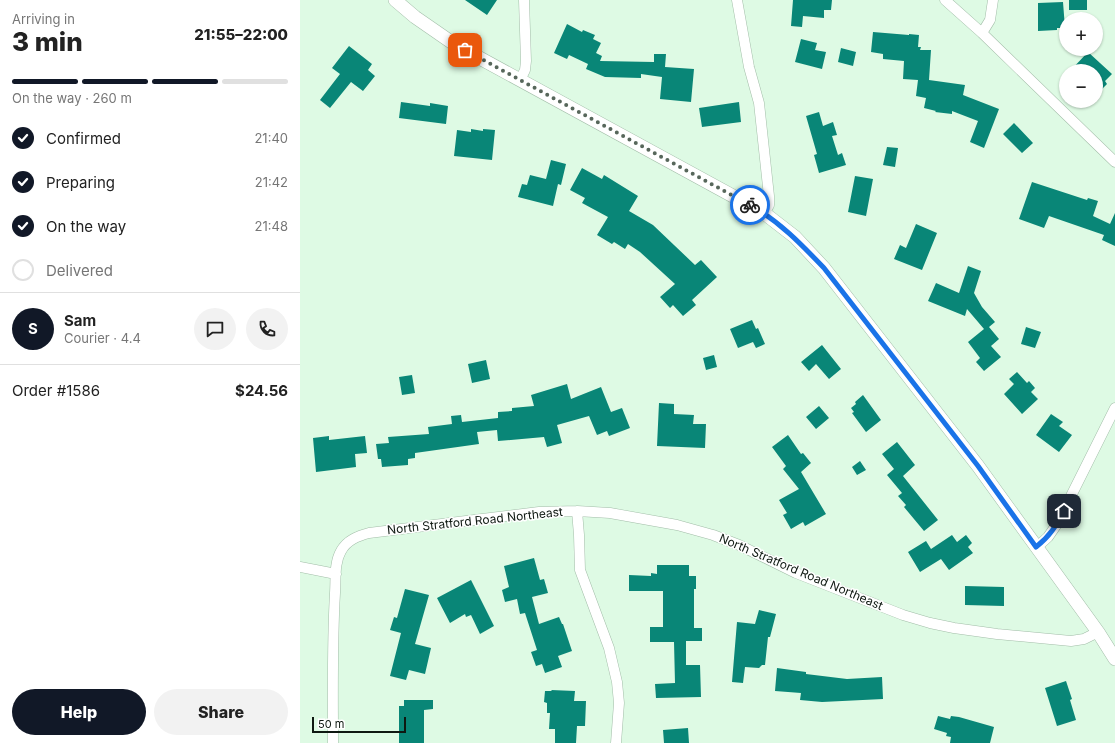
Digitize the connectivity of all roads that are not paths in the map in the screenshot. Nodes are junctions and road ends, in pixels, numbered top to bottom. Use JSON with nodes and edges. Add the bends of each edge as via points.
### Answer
{"nodes":[{"id":1,"x":395,"y":0,"type":"edge"},
{"id":2,"x":524,"y":0,"type":"edge"},
{"id":3,"x":737,"y":0,"type":"edge"},
{"id":4,"x":945,"y":0,"type":"edge"},
{"id":5,"x":993,"y":0,"type":"edge"},
{"id":6,"x":982,"y":33,"type":"junction"},
{"id":7,"x":520,"y":80,"type":"junction"},
{"id":8,"x":1115,"y":162,"type":"edge"},
{"id":9,"x":764,"y":213,"type":"junction"},
{"id":10,"x":1115,"y":408,"type":"edge"},
{"id":11,"x":577,"y":511,"type":"junction"},
{"id":12,"x":1036,"y":547,"type":"junction"},
{"id":13,"x":300,"y":566,"type":"edge"},
{"id":14,"x":336,"y":574,"type":"junction"},
{"id":15,"x":1098,"y":632,"type":"junction"},
{"id":16,"x":1115,"y":658,"type":"edge"},
{"id":17,"x":333,"y":743,"type":"edge"},
{"id":18,"x":616,"y":743,"type":"edge"}],
"edges":[{"from":1,"to":7,"type":"street","via":[[415,18],[454,44]]},
{"from":2,"to":7,"type":"street","via":[[526,61]]},
{"from":3,"to":9,"type":"street","via":[[749,67],[759,103],[768,196],[768,205]]},
{"from":4,"to":6,"type":"street"},
{"from":5,"to":6,"type":"street","via":[[990,20]]},
{"from":6,"to":8,"type":"street"},
{"from":7,"to":9,"type":"street"},
{"from":9,"to":12,"type":"street","via":[[795,238],[824,268],[978,466]]},
{"from":10,"to":12,"type":"street","via":[[1057,524],[1048,537]]},
{"from":11,"to":14,"type":"street","name":"North Stratford Road Northeast","via":[[539,512],[369,532],[350,541],[342,550]]},
{"from":11,"to":15,"type":"street","name":"North Stratford Road Northeast","via":[[610,513],[678,525],[714,535],[796,573],[930,624],[1071,641],[1084,639]]},
{"from":11,"to":18,"type":"street","via":[[580,570],[609,648],[617,682],[619,703]]},
{"from":12,"to":15,"type":"street"},
{"from":13,"to":14,"type":"street"},
{"from":14,"to":17,"type":"street","name":"North Stratford Road Northeast"},
{"from":15,"to":16,"type":"street"}]}
